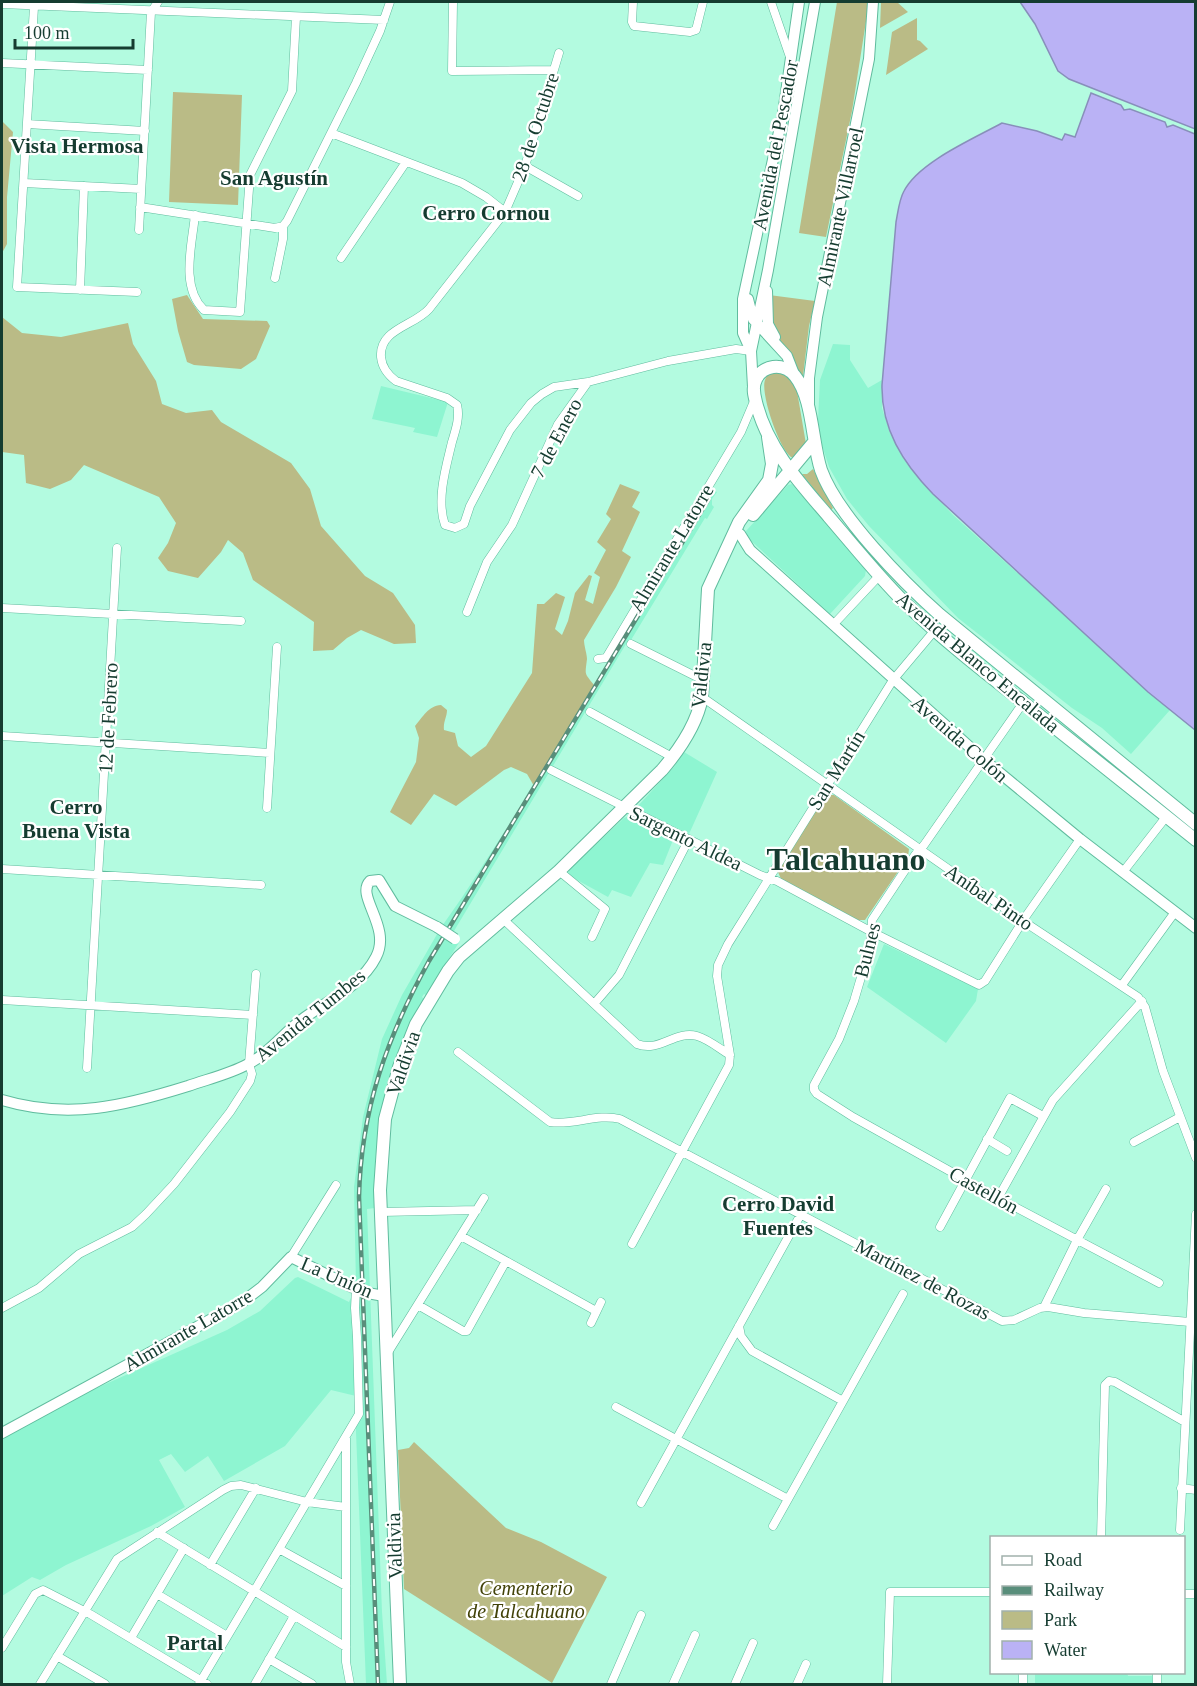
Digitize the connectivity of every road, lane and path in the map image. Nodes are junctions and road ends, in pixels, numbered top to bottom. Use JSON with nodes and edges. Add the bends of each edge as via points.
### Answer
{"nodes":[{"id":1,"x":158,"y":2,"type":"edge"},
{"id":2,"x":390,"y":2,"type":"edge"},
{"id":3,"x":453,"y":2,"type":"edge"},
{"id":4,"x":633,"y":2,"type":"edge"},
{"id":5,"x":703,"y":2,"type":"edge"},
{"id":6,"x":771,"y":2,"type":"edge"},
{"id":7,"x":799,"y":2,"type":"edge"},
{"id":8,"x":815,"y":2,"type":"edge"},
{"id":9,"x":873,"y":2,"type":"edge"},
{"id":10,"x":2,"y":4,"type":"edge"},
{"id":11,"x":34,"y":7,"type":"junction"},
{"id":12,"x":151,"y":12,"type":"junction"},
{"id":13,"x":296,"y":17,"type":"junction"},
{"id":14,"x":384,"y":20,"type":"junction"},
{"id":15,"x":559,"y":53,"type":"dead end"},
{"id":16,"x":791,"y":61,"type":"junction"},
{"id":17,"x":2,"y":63,"type":"edge"},
{"id":18,"x":31,"y":65,"type":"junction"},
{"id":19,"x":148,"y":70,"type":"junction"},
{"id":20,"x":553,"y":70,"type":"junction"},
{"id":21,"x":27,"y":124,"type":"junction"},
{"id":22,"x":145,"y":131,"type":"junction"},
{"id":23,"x":331,"y":133,"type":"junction"},
{"id":24,"x":406,"y":162,"type":"junction"},
{"id":25,"x":525,"y":166,"type":"junction"},
{"id":26,"x":24,"y":183,"type":"junction"},
{"id":27,"x":84,"y":186,"type":"junction"},
{"id":28,"x":141,"y":189,"type":"junction"},
{"id":29,"x":578,"y":196,"type":"dead end"},
{"id":30,"x":140,"y":207,"type":"junction"},
{"id":31,"x":505,"y":212,"type":"junction"},
{"id":32,"x":195,"y":215,"type":"junction"},
{"id":33,"x":246,"y":224,"type":"junction"},
{"id":34,"x":283,"y":226,"type":"junction"},
{"id":35,"x":139,"y":230,"type":"dead end"},
{"id":36,"x":341,"y":258,"type":"dead end"},
{"id":37,"x":768,"y":270,"type":"junction"},
{"id":38,"x":275,"y":278,"type":"dead end"},
{"id":39,"x":747,"y":287,"type":"junction"},
{"id":40,"x":80,"y":290,"type":"junction"},
{"id":41,"x":137,"y":292,"type":"dead end"},
{"id":42,"x":757,"y":324,"type":"junction"},
{"id":43,"x":751,"y":351,"type":"junction"},
{"id":44,"x":787,"y":356,"type":"junction"},
{"id":45,"x":794,"y":374,"type":"junction"},
{"id":46,"x":588,"y":382,"type":"junction"},
{"id":47,"x":754,"y":395,"type":"junction"},
{"id":48,"x":809,"y":412,"type":"junction"},
{"id":49,"x":760,"y":417,"type":"junction"},
{"id":50,"x":741,"y":432,"type":"junction"},
{"id":51,"x":768,"y":436,"type":"junction"},
{"id":52,"x":814,"y":442,"type":"junction"},
{"id":53,"x":791,"y":470,"type":"junction"},
{"id":54,"x":738,"y":530,"type":"junction"},
{"id":55,"x":117,"y":548,"type":"dead end"},
{"id":56,"x":879,"y":576,"type":"junction"},
{"id":57,"x":2,"y":608,"type":"edge"},
{"id":58,"x":467,"y":612,"type":"dead end"},
{"id":59,"x":114,"y":614,"type":"junction"},
{"id":60,"x":241,"y":621,"type":"dead end"},
{"id":61,"x":833,"y":625,"type":"junction"},
{"id":62,"x":953,"y":626,"type":"junction"},
{"id":63,"x":935,"y":630,"type":"junction"},
{"id":64,"x":631,"y":644,"type":"dead end"},
{"id":65,"x":277,"y":647,"type":"dead end"},
{"id":66,"x":598,"y":659,"type":"dead end"},
{"id":67,"x":704,"y":680,"type":"junction"},
{"id":68,"x":893,"y":680,"type":"junction"},
{"id":69,"x":1026,"y":685,"type":"junction"},
{"id":70,"x":702,"y":697,"type":"junction"},
{"id":71,"x":1023,"y":702,"type":"junction"},
{"id":72,"x":590,"y":712,"type":"dead end"},
{"id":73,"x":2,"y":736,"type":"edge"},
{"id":74,"x":106,"y":743,"type":"junction"},
{"id":75,"x":270,"y":753,"type":"junction"},
{"id":76,"x":672,"y":757,"type":"junction"},
{"id":77,"x":983,"y":759,"type":"junction"},
{"id":78,"x":551,"y":770,"type":"dead end"},
{"id":79,"x":828,"y":783,"type":"junction"},
{"id":80,"x":624,"y":807,"type":"junction"},
{"id":81,"x":267,"y":808,"type":"dead end"},
{"id":82,"x":1166,"y":817,"type":"junction"},
{"id":83,"x":1191,"y":820,"type":"edge"},
{"id":84,"x":689,"y":839,"type":"junction"},
{"id":85,"x":1080,"y":839,"type":"junction"},
{"id":86,"x":1196,"y":840,"type":"edge"},
{"id":87,"x":920,"y":850,"type":"junction"},
{"id":88,"x":2,"y":869,"type":"edge"},
{"id":89,"x":559,"y":871,"type":"junction"},
{"id":90,"x":1123,"y":872,"type":"junction"},
{"id":91,"x":99,"y":876,"type":"junction"},
{"id":92,"x":769,"y":878,"type":"junction"},
{"id":93,"x":261,"y":885,"type":"dead end"},
{"id":94,"x":1175,"y":912,"type":"junction"},
{"id":95,"x":504,"y":920,"type":"junction"},
{"id":96,"x":1023,"y":921,"type":"junction"},
{"id":97,"x":1196,"y":928,"type":"edge"},
{"id":98,"x":870,"y":931,"type":"junction"},
{"id":99,"x":592,"y":937,"type":"dead end"},
{"id":100,"x":470,"y":949,"type":"junction"},
{"id":101,"x":256,"y":974,"type":"dead end"},
{"id":102,"x":1122,"y":985,"type":"junction"},
{"id":103,"x":2,"y":1000,"type":"edge"},
{"id":104,"x":1142,"y":1001,"type":"junction"},
{"id":105,"x":594,"y":1004,"type":"junction"},
{"id":106,"x":91,"y":1005,"type":"junction"},
{"id":107,"x":253,"y":1015,"type":"junction"},
{"id":108,"x":458,"y":1052,"type":"dead end"},
{"id":109,"x":730,"y":1055,"type":"junction"},
{"id":110,"x":249,"y":1064,"type":"junction"},
{"id":111,"x":87,"y":1068,"type":"dead end"},
{"id":112,"x":814,"y":1090,"type":"joint"},
{"id":113,"x":2,"y":1100,"type":"edge"},
{"id":114,"x":1043,"y":1116,"type":"junction"},
{"id":115,"x":1180,"y":1117,"type":"junction"},
{"id":116,"x":987,"y":1139,"type":"junction"},
{"id":117,"x":1134,"y":1142,"type":"dead end"},
{"id":118,"x":683,"y":1151,"type":"junction"},
{"id":119,"x":1007,"y":1151,"type":"dead end"},
{"id":120,"x":1196,"y":1158,"type":"edge"},
{"id":121,"x":965,"y":1179,"type":"junction"},
{"id":122,"x":336,"y":1185,"type":"dead end"},
{"id":123,"x":1106,"y":1189,"type":"dead end"},
{"id":124,"x":484,"y":1198,"type":"dead end"},
{"id":125,"x":998,"y":1198,"type":"junction"},
{"id":126,"x":477,"y":1209,"type":"junction"},
{"id":127,"x":381,"y":1212,"type":"junction"},
{"id":128,"x":801,"y":1214,"type":"junction"},
{"id":129,"x":1196,"y":1214,"type":"edge"},
{"id":130,"x":940,"y":1227,"type":"dead end"},
{"id":131,"x":461,"y":1236,"type":"junction"},
{"id":132,"x":1077,"y":1240,"type":"junction"},
{"id":133,"x":632,"y":1244,"type":"dead end"},
{"id":134,"x":291,"y":1257,"type":"junction"},
{"id":135,"x":506,"y":1261,"type":"junction"},
{"id":136,"x":1159,"y":1282,"type":"dead end"},
{"id":137,"x":356,"y":1288,"type":"junction"},
{"id":138,"x":903,"y":1294,"type":"dead end"},
{"id":139,"x":384,"y":1296,"type":"junction"},
{"id":140,"x":601,"y":1302,"type":"dead end"},
{"id":141,"x":418,"y":1305,"type":"junction"},
{"id":142,"x":1044,"y":1307,"type":"junction"},
{"id":143,"x":2,"y":1308,"type":"edge"},
{"id":144,"x":596,"y":1311,"type":"junction"},
{"id":145,"x":1190,"y":1322,"type":"junction"},
{"id":146,"x":591,"y":1323,"type":"dead end"},
{"id":147,"x":740,"y":1325,"type":"junction"},
{"id":148,"x":387,"y":1356,"type":"junction"},
{"id":149,"x":843,"y":1401,"type":"junction"},
{"id":150,"x":615,"y":1407,"type":"dead end"},
{"id":151,"x":1185,"y":1422,"type":"junction"},
{"id":152,"x":2,"y":1433,"type":"edge"},
{"id":153,"x":346,"y":1437,"type":"junction"},
{"id":154,"x":677,"y":1439,"type":"junction"},
{"id":155,"x":256,"y":1488,"type":"junction"},
{"id":156,"x":1181,"y":1488,"type":"junction"},
{"id":157,"x":1196,"y":1490,"type":"edge"},
{"id":158,"x":788,"y":1499,"type":"junction"},
{"id":159,"x":308,"y":1502,"type":"junction"},
{"id":160,"x":641,"y":1503,"type":"dead end"},
{"id":161,"x":346,"y":1507,"type":"junction"},
{"id":162,"x":773,"y":1526,"type":"dead end"},
{"id":163,"x":1180,"y":1530,"type":"dead end"},
{"id":164,"x":157,"y":1532,"type":"junction"},
{"id":165,"x":1101,"y":1536,"type":"edge"},
{"id":166,"x":184,"y":1548,"type":"junction"},
{"id":167,"x":279,"y":1549,"type":"junction"},
{"id":168,"x":210,"y":1565,"type":"junction"},
{"id":169,"x":346,"y":1586,"type":"junction"},
{"id":170,"x":254,"y":1592,"type":"junction"},
{"id":171,"x":990,"y":1592,"type":"edge"},
{"id":172,"x":157,"y":1594,"type":"junction"},
{"id":173,"x":83,"y":1612,"type":"junction"},
{"id":174,"x":640,"y":1615,"type":"dead end"},
{"id":175,"x":294,"y":1616,"type":"junction"},
{"id":176,"x":695,"y":1635,"type":"dead end"},
{"id":177,"x":227,"y":1636,"type":"junction"},
{"id":178,"x":130,"y":1638,"type":"junction"},
{"id":179,"x":753,"y":1643,"type":"dead end"},
{"id":180,"x":346,"y":1647,"type":"junction"},
{"id":181,"x":2,"y":1648,"type":"edge"},
{"id":182,"x":57,"y":1656,"type":"junction"},
{"id":183,"x":269,"y":1659,"type":"junction"},
{"id":184,"x":806,"y":1664,"type":"dead end"},
{"id":185,"x":202,"y":1683,"type":"edge"},
{"id":186,"x":40,"y":1684,"type":"edge"},
{"id":187,"x":105,"y":1684,"type":"edge"},
{"id":188,"x":255,"y":1684,"type":"edge"},
{"id":189,"x":312,"y":1684,"type":"edge"},
{"id":190,"x":350,"y":1684,"type":"edge"},
{"id":191,"x":400,"y":1684,"type":"edge"},
{"id":192,"x":611,"y":1684,"type":"edge"},
{"id":193,"x":673,"y":1684,"type":"edge"},
{"id":194,"x":735,"y":1684,"type":"edge"},
{"id":195,"x":797,"y":1684,"type":"edge"},
{"id":196,"x":887,"y":1684,"type":"edge"}],
"edges":[{"from":1,"to":12,"type":"street"},
{"from":2,"to":14,"type":"street"},
{"from":3,"to":20,"type":"street","via":[[452,71]]},
{"from":4,"to":5,"type":"street","via":[[633,24],[637,27],[694,31]]},
{"from":6,"to":16,"type":"street"},
{"from":7,"to":16,"type":"main road","name":"Avenida del Pescador"},
{"from":8,"to":37,"type":"main road"},
{"from":9,"to":48,"type":"main road","name":"Almirante Villarroel","via":[[870,59],[817,317]]},
{"from":10,"to":11,"type":"street"},
{"from":11,"to":12,"type":"street"},
{"from":11,"to":18,"type":"street"},
{"from":12,"to":13,"type":"street"},
{"from":12,"to":19,"type":"street"},
{"from":13,"to":14,"type":"street"},
{"from":13,"to":33,"type":"street","via":[[292,91],[251,171]]},
{"from":14,"to":23,"type":"street"},
{"from":15,"to":20,"type":"street","name":"28 de Octubre"},
{"from":16,"to":39,"type":"main road","name":"Avenida del Pescador"},
{"from":17,"to":18,"type":"street"},
{"from":18,"to":19,"type":"street"},
{"from":18,"to":21,"type":"street"},
{"from":19,"to":22,"type":"street"},
{"from":20,"to":25,"type":"street","name":"28 de Octubre"},
{"from":21,"to":22,"type":"street"},
{"from":21,"to":26,"type":"street"},
{"from":22,"to":28,"type":"street"},
{"from":23,"to":24,"type":"street"},
{"from":23,"to":34,"type":"street"},
{"from":24,"to":31,"type":"street","via":[[468,186]]},
{"from":24,"to":36,"type":"street"},
{"from":25,"to":29,"type":"street"},
{"from":25,"to":31,"type":"street","name":"28 de Octubre"},
{"from":26,"to":27,"type":"street"},
{"from":26,"to":40,"type":"street","via":[[17,287]]},
{"from":27,"to":28,"type":"street"},
{"from":27,"to":40,"type":"street"},
{"from":28,"to":30,"type":"street"},
{"from":30,"to":32,"type":"street"},
{"from":30,"to":35,"type":"street"},
{"from":31,"to":46,"type":"street","name":"28 de Octubre","via":[[429,309],[418,320],[388,336],[382,346],[383,365],[396,381],[457,405],[458,419],[443,491],[445,525],[455,528],[464,524],[510,430],[531,403],[554,387]]},
{"from":32,"to":33,"type":"street"},
{"from":32,"to":33,"type":"street","via":[[189,277],[193,295],[204,310],[240,312]]},
{"from":33,"to":34,"type":"street"},
{"from":34,"to":38,"type":"street"},
{"from":37,"to":42,"type":"main road"},
{"from":37,"to":44,"type":"main road","via":[[768,324]]},
{"from":39,"to":42,"type":"main road","via":[[749,309]]},
{"from":39,"to":43,"type":"main road","name":"Avenida del Pescador","via":[[741,323]]},
{"from":40,"to":41,"type":"street"},
{"from":42,"to":43,"type":"main road","name":"Avenida Blanco Encalada"},
{"from":42,"to":44,"type":"main road","name":"Avenida Blanco Encalada"},
{"from":43,"to":46,"type":"street","name":"7 de Enero","via":[[668,361]]},
{"from":43,"to":47,"type":"main road","name":"Avenida Blanco Encalada"},
{"from":44,"to":45,"type":"main road","name":"Avenida Blanco Encalada"},
{"from":45,"to":47,"type":"main road","via":[[783,367],[765,370],[756,381]]},
{"from":45,"to":48,"type":"main road","name":"Avenida Blanco Encalada"},
{"from":46,"to":58,"type":"street","name":"7 de Enero","via":[[554,432],[513,525],[487,562]]},
{"from":47,"to":49,"type":"main road","name":"Avenida Blanco Encalada"},
{"from":47,"to":50,"type":"street","name":"Almirante Latorre"},
{"from":48,"to":52,"type":"main road","name":"Avenida Blanco Encalada"},
{"from":49,"to":50,"type":"street","name":"Almirante Latorre"},
{"from":49,"to":51,"type":"main road","name":"Avenida Blanco Encalada"},
{"from":50,"to":66,"type":"street","name":"Almirante Latorre","via":[[606,658]]},
{"from":51,"to":53,"type":"main road","name":"Avenida Blanco Encalada"},
{"from":51,"to":54,"type":"main road","name":"Valdivia","via":[[770,475]]},
{"from":52,"to":53,"type":"main road","name":"Valdivia"},
{"from":52,"to":62,"type":"main road","name":"Avenida Blanco Encalada","via":[[825,480],[840,506],[905,580]]},
{"from":53,"to":54,"type":"main road","name":"Valdivia"},
{"from":53,"to":56,"type":"main road","name":"Avenida Blanco Encalada"},
{"from":54,"to":61,"type":"main road","name":"Avenida Colón","via":[[747,546]]},
{"from":54,"to":67,"type":"main road","name":"Valdivia","via":[[706,597]]},
{"from":55,"to":59,"type":"street","name":"12 de Febrero"},
{"from":56,"to":61,"type":"street"},
{"from":56,"to":63,"type":"main road","name":"Avenida Blanco Encalada"},
{"from":57,"to":59,"type":"street"},
{"from":59,"to":60,"type":"street"},
{"from":59,"to":74,"type":"street","name":"12 de Febrero"},
{"from":61,"to":68,"type":"main road","name":"Avenida Colón"},
{"from":62,"to":63,"type":"main road"},
{"from":62,"to":69,"type":"main road","name":"Avenida Blanco Encalada"},
{"from":63,"to":68,"type":"street","name":"San Martín"},
{"from":63,"to":71,"type":"main road","name":"Avenida Blanco Encalada"},
{"from":64,"to":67,"type":"street"},
{"from":65,"to":75,"type":"street"},
{"from":67,"to":70,"type":"main road","name":"Valdivia"},
{"from":68,"to":77,"type":"main road","name":"Avenida Colón"},
{"from":68,"to":79,"type":"street","name":"San Martín"},
{"from":69,"to":71,"type":"main road"},
{"from":69,"to":83,"type":"main road","name":"Avenida Blanco Encalada"},
{"from":70,"to":76,"type":"main road","name":"Valdivia","via":[[696,719]]},
{"from":70,"to":79,"type":"street","name":"Aníbal Pinto"},
{"from":71,"to":77,"type":"street","name":"Bulnes"},
{"from":71,"to":82,"type":"main road","name":"Avenida Blanco Encalada"},
{"from":72,"to":76,"type":"street"},
{"from":73,"to":74,"type":"street"},
{"from":74,"to":75,"type":"street"},
{"from":74,"to":91,"type":"street","name":"12 de Febrero"},
{"from":75,"to":81,"type":"street"},
{"from":76,"to":80,"type":"main road","name":"Valdivia"},
{"from":77,"to":85,"type":"main road","name":"Avenida Colón"},
{"from":77,"to":87,"type":"street","name":"Bulnes"},
{"from":78,"to":80,"type":"street","name":"Sargento Aldea"},
{"from":79,"to":87,"type":"street","name":"Aníbal Pinto"},
{"from":79,"to":92,"type":"street","name":"San Martín"},
{"from":80,"to":84,"type":"street","name":"Sargento Aldea"},
{"from":80,"to":89,"type":"main road","name":"Valdivia"},
{"from":82,"to":83,"type":"main road"},
{"from":82,"to":86,"type":"main road","name":"Avenida Blanco Encalada"},
{"from":82,"to":90,"type":"street"},
{"from":84,"to":92,"type":"street","name":"Sargento Aldea"},
{"from":84,"to":105,"type":"street","via":[[619,975]]},
{"from":85,"to":90,"type":"main road","name":"Avenida Colón"},
{"from":85,"to":96,"type":"street"},
{"from":87,"to":96,"type":"street","name":"Aníbal Pinto"},
{"from":87,"to":98,"type":"street","name":"Bulnes","via":[[872,920]]},
{"from":88,"to":91,"type":"street"},
{"from":89,"to":95,"type":"main road","name":"Valdivia"},
{"from":89,"to":99,"type":"street","via":[[605,908]]},
{"from":90,"to":94,"type":"main road","name":"Avenida Colón"},
{"from":91,"to":93,"type":"street"},
{"from":91,"to":106,"type":"street","name":"12 de Febrero"},
{"from":92,"to":98,"type":"street","name":"Sargento Aldea"},
{"from":92,"to":109,"type":"street","name":"San Martín","via":[[731,938],[717,970]]},
{"from":94,"to":97,"type":"main road","name":"Avenida Colón"},
{"from":94,"to":102,"type":"street"},
{"from":95,"to":100,"type":"main road","name":"Valdivia"},
{"from":95,"to":105,"type":"street"},
{"from":96,"to":98,"type":"street","name":"Sargento Aldea","via":[[981,985]]},
{"from":96,"to":102,"type":"street","name":"Aníbal Pinto"},
{"from":98,"to":112,"type":"street","name":"Bulnes","via":[[870,947],[854,1001]]},
{"from":100,"to":110,"type":"main road","name":"Avenida Tumbes","bridge":true,"via":[[399,909],[379,880],[370,881],[365,895],[381,934],[380,950],[373,962],[357,981],[292,1026]]},
{"from":100,"to":127,"type":"main road","name":"Valdivia","via":[[456,960],[436,989],[402,1056],[384,1126]]},
{"from":101,"to":107,"type":"street"},
{"from":102,"to":104,"type":"street","name":"Aníbal Pinto"},
{"from":103,"to":106,"type":"street"},
{"from":104,"to":114,"type":"street","via":[[1062,1089]]},
{"from":104,"to":115,"type":"street"},
{"from":105,"to":109,"type":"street","via":[[640,1046],[654,1047],[693,1035]]},
{"from":106,"to":107,"type":"street"},
{"from":106,"to":111,"type":"street","name":"12 de Febrero"},
{"from":107,"to":110,"type":"street"},
{"from":108,"to":118,"type":"street","name":"Martínez de Rozas","via":[[550,1122],[614,1118]]},
{"from":109,"to":118,"type":"street","name":"San Martín","via":[[728,1067]]},
{"from":110,"to":113,"type":"main road","name":"Avenida Tumbes","via":[[115,1105],[73,1111]]},
{"from":110,"to":143,"type":"street","via":[[251,1077],[240,1098],[146,1214],[132,1227],[79,1254],[39,1288]]},
{"from":112,"to":121,"type":"street","name":"Castellón","via":[[852,1117]]},
{"from":114,"to":116,"type":"street","via":[[1010,1098]]},
{"from":114,"to":125,"type":"street"},
{"from":115,"to":117,"type":"street"},
{"from":115,"to":120,"type":"street"},
{"from":116,"to":119,"type":"street"},
{"from":116,"to":121,"type":"street"},
{"from":118,"to":128,"type":"street","name":"Martínez de Rozas"},
{"from":118,"to":133,"type":"street","name":"San Martín"},
{"from":121,"to":125,"type":"street","name":"Castellón"},
{"from":121,"to":130,"type":"street"},
{"from":122,"to":134,"type":"street","name":"Almirante Latorre"},
{"from":123,"to":132,"type":"street"},
{"from":124,"to":126,"type":"street"},
{"from":125,"to":132,"type":"street","name":"Castellón"},
{"from":126,"to":127,"type":"street"},
{"from":126,"to":131,"type":"street"},
{"from":127,"to":139,"type":"main road","name":"Valdivia"},
{"from":128,"to":142,"type":"street","name":"Martínez de Rozas","via":[[1002,1321]]},
{"from":128,"to":147,"type":"street"},
{"from":129,"to":145,"type":"street"},
{"from":131,"to":135,"type":"street"},
{"from":131,"to":141,"type":"street"},
{"from":132,"to":136,"type":"street","name":"Castellón"},
{"from":132,"to":142,"type":"street"},
{"from":134,"to":137,"type":"main road","name":"La Unión"},
{"from":134,"to":152,"type":"main road","name":"Almirante Latorre","via":[[241,1303]]},
{"from":135,"to":141,"type":"street","via":[[467,1331]]},
{"from":135,"to":144,"type":"street"},
{"from":137,"to":139,"type":"main road","name":"La Unión"},
{"from":137,"to":153,"type":"street","via":[[359,1414]]},
{"from":138,"to":149,"type":"street"},
{"from":139,"to":148,"type":"main road","name":"Valdivia"},
{"from":140,"to":144,"type":"street"},
{"from":141,"to":148,"type":"street"},
{"from":142,"to":145,"type":"street"},
{"from":144,"to":146,"type":"street"},
{"from":145,"to":151,"type":"street"},
{"from":147,"to":149,"type":"street","via":[[741,1336],[752,1351]]},
{"from":147,"to":154,"type":"street"},
{"from":148,"to":191,"type":"main road","name":"Valdivia"},
{"from":149,"to":158,"type":"street"},
{"from":150,"to":154,"type":"street"},
{"from":151,"to":156,"type":"street"},
{"from":151,"to":165,"type":"street","via":[[1115,1382],[1107,1383]]},
{"from":153,"to":159,"type":"street"},
{"from":153,"to":161,"type":"street"},
{"from":154,"to":158,"type":"street"},
{"from":154,"to":160,"type":"street"},
{"from":155,"to":159,"type":"street"},
{"from":155,"to":164,"type":"street","via":[[231,1486]]},
{"from":155,"to":168,"type":"street"},
{"from":156,"to":157,"type":"street"},
{"from":156,"to":163,"type":"street"},
{"from":158,"to":162,"type":"street"},
{"from":159,"to":161,"type":"street"},
{"from":159,"to":167,"type":"street"},
{"from":161,"to":169,"type":"street"},
{"from":164,"to":166,"type":"street"},
{"from":164,"to":173,"type":"street","via":[[117,1559]]},
{"from":166,"to":168,"type":"street"},
{"from":166,"to":172,"type":"street"},
{"from":167,"to":169,"type":"street"},
{"from":167,"to":170,"type":"street"},
{"from":168,"to":170,"type":"street"},
{"from":169,"to":180,"type":"street"},
{"from":170,"to":175,"type":"street"},
{"from":170,"to":177,"type":"street"},
{"from":171,"to":196,"type":"street","via":[[890,1592]]},
{"from":172,"to":177,"type":"street"},
{"from":172,"to":178,"type":"street"},
{"from":173,"to":178,"type":"street"},
{"from":173,"to":181,"type":"street","via":[[40,1590]]},
{"from":173,"to":182,"type":"street"},
{"from":174,"to":192,"type":"street"},
{"from":175,"to":180,"type":"street"},
{"from":175,"to":183,"type":"street"},
{"from":176,"to":193,"type":"street"},
{"from":177,"to":185,"type":"street"},
{"from":178,"to":185,"type":"street"},
{"from":179,"to":194,"type":"street"},
{"from":180,"to":190,"type":"street"},
{"from":182,"to":186,"type":"street"},
{"from":182,"to":187,"type":"street"},
{"from":183,"to":188,"type":"street"},
{"from":183,"to":189,"type":"street"},
{"from":184,"to":195,"type":"street"}]}
